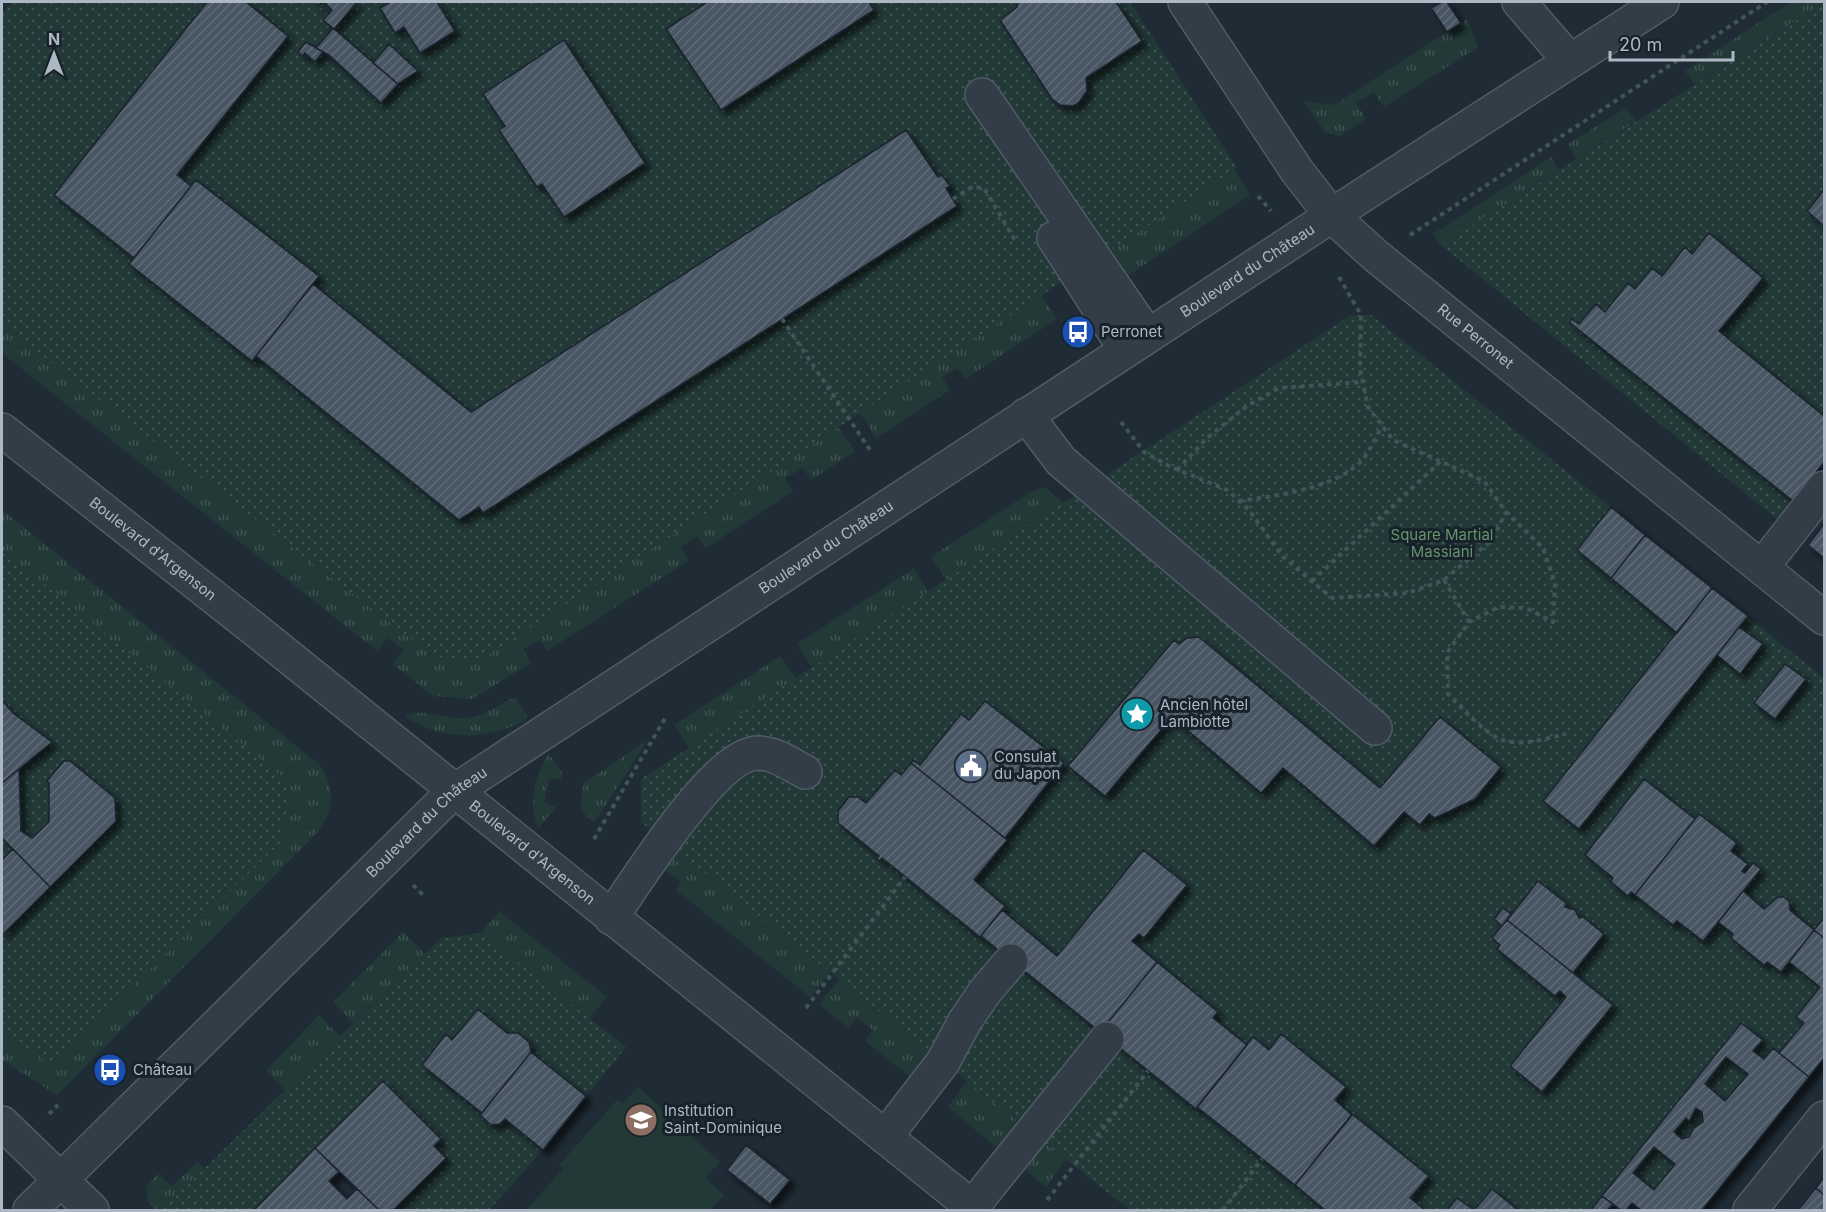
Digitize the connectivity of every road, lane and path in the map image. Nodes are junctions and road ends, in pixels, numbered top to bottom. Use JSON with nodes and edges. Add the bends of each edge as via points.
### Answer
{"nodes":[{"id":1,"x":1185,"y":2,"type":"edge"},
{"id":2,"x":1519,"y":2,"type":"edge"},
{"id":3,"x":1662,"y":2,"type":"edge"},
{"id":4,"x":1767,"y":2,"type":"edge"},
{"id":5,"x":1570,"y":61,"type":"junction"},
{"id":6,"x":975,"y":101,"type":"dead end"},
{"id":7,"x":1258,"y":196,"type":"dead end"},
{"id":8,"x":953,"y":200,"type":"dead end"},
{"id":9,"x":1276,"y":216,"type":"dead end"},
{"id":10,"x":1332,"y":216,"type":"junction"},
{"id":11,"x":1418,"y":242,"type":"dead end"},
{"id":12,"x":1018,"y":245,"type":"dead end"},
{"id":13,"x":1339,"y":277,"type":"dead end"},
{"id":14,"x":782,"y":319,"type":"dead end"},
{"id":15,"x":1137,"y":343,"type":"junction"},
{"id":16,"x":1363,"y":382,"type":"junction"},
{"id":17,"x":1026,"y":415,"type":"junction"},
{"id":18,"x":1121,"y":422,"type":"dead end"},
{"id":19,"x":1382,"y":426,"type":"junction"},
{"id":20,"x":2,"y":430,"type":"edge"},
{"id":21,"x":870,"y":450,"type":"dead end"},
{"id":22,"x":1440,"y":462,"type":"junction"},
{"id":23,"x":1178,"y":470,"type":"junction"},
{"id":24,"x":1824,"y":488,"type":"edge"},
{"id":25,"x":1239,"y":501,"type":"junction"},
{"id":26,"x":1506,"y":512,"type":"junction"},
{"id":27,"x":1762,"y":567,"type":"junction"},
{"id":28,"x":1444,"y":580,"type":"junction"},
{"id":29,"x":1312,"y":581,"type":"junction"},
{"id":30,"x":1824,"y":618,"type":"edge"},
{"id":31,"x":1469,"y":622,"type":"junction"},
{"id":32,"x":667,"y":715,"type":"dead end"},
{"id":33,"x":1375,"y":728,"type":"dead end"},
{"id":34,"x":1566,"y":734,"type":"dead end"},
{"id":35,"x":804,"y":772,"type":"dead end"},
{"id":36,"x":453,"y":792,"type":"junction"},
{"id":37,"x":594,"y":839,"type":"dead end"},
{"id":38,"x":905,"y":878,"type":"dead end"},
{"id":39,"x":610,"y":918,"type":"junction"},
{"id":40,"x":1011,"y":961,"type":"dead end"},
{"id":41,"x":806,"y":1008,"type":"dead end"},
{"id":42,"x":1107,"y":1039,"type":"dead end"},
{"id":43,"x":1148,"y":1071,"type":"dead end"},
{"id":44,"x":1824,"y":1118,"type":"edge"},
{"id":45,"x":2,"y":1123,"type":"edge"},
{"id":46,"x":885,"y":1137,"type":"junction"},
{"id":47,"x":1263,"y":1159,"type":"dead end"},
{"id":48,"x":62,"y":1181,"type":"junction"},
{"id":49,"x":1047,"y":1200,"type":"dead end"},
{"id":50,"x":974,"y":1209,"type":"edge"},
{"id":51,"x":30,"y":1210,"type":"edge"},
{"id":52,"x":92,"y":1210,"type":"edge"},
{"id":53,"x":1223,"y":1210,"type":"edge"},
{"id":54,"x":1750,"y":1210,"type":"edge"}],
"edges":[{"from":1,"to":10,"type":"street","name":"Rue Perronet","via":[[1297,171]]},
{"from":2,"to":5,"type":"street"},
{"from":3,"to":5,"type":"street","name":"Boulevard du Château"},
{"from":4,"to":11,"type":"path","via":[[1409,234]]},
{"from":5,"to":10,"type":"street","name":"Boulevard du Château"},
{"from":6,"to":15,"type":"street"},
{"from":7,"to":9,"type":"path"},
{"from":8,"to":12,"type":"path","via":[[972,187],[984,188]]},
{"from":10,"to":15,"type":"street","name":"Boulevard du Château"},
{"from":10,"to":27,"type":"street","name":"Rue Perronet"},
{"from":13,"to":16,"type":"path","via":[[1361,315]]},
{"from":14,"to":21,"type":"path"},
{"from":15,"to":17,"type":"street","name":"Boulevard du Château"},
{"from":16,"to":19,"type":"path","via":[[1368,407]]},
{"from":16,"to":23,"type":"path","via":[[1279,388],[1247,406],[1207,438]]},
{"from":17,"to":33,"type":"street","via":[[1061,461]]},
{"from":17,"to":36,"type":"street","name":"Boulevard du Château"},
{"from":18,"to":23,"type":"path","via":[[1144,452]]},
{"from":19,"to":22,"type":"path","via":[[1393,440]]},
{"from":19,"to":25,"type":"path","via":[[1363,459],[1328,483]]},
{"from":20,"to":36,"type":"street","name":"Boulevard d'Argenson"},
{"from":22,"to":26,"type":"path","via":[[1484,481]]},
{"from":22,"to":29,"type":"path"},
{"from":23,"to":25,"type":"path","via":[[1227,490]]},
{"from":24,"to":27,"type":"street"},
{"from":25,"to":29,"type":"path","via":[[1283,557]]},
{"from":26,"to":28,"type":"path","via":[[1492,540]]},
{"from":26,"to":31,"type":"path","via":[[1543,548],[1555,583],[1553,622],[1526,608],[1499,607]]},
{"from":27,"to":30,"type":"street","name":"Rue Perronet"},
{"from":28,"to":29,"type":"path","via":[[1408,593],[1332,598]]},
{"from":28,"to":31,"type":"path"},
{"from":31,"to":34,"type":"path","via":[[1447,653],[1448,694],[1474,720],[1505,741],[1536,741]]},
{"from":32,"to":37,"type":"path"},
{"from":35,"to":39,"type":"street","via":[[773,755],[757,753],[725,768],[664,840]]},
{"from":36,"to":39,"type":"street","name":"Boulevard d'Argenson"},
{"from":36,"to":48,"type":"street","name":"Boulevard du Château"},
{"from":38,"to":41,"type":"path"},
{"from":39,"to":46,"type":"street","name":"Boulevard d'Argenson"},
{"from":40,"to":46,"type":"street","via":[[964,1022],[943,1062]]},
{"from":42,"to":50,"type":"street"},
{"from":43,"to":49,"type":"path"},
{"from":44,"to":54,"type":"street"},
{"from":45,"to":48,"type":"street"},
{"from":46,"to":50,"type":"street","name":"Boulevard d'Argenson"},
{"from":47,"to":53,"type":"path"},
{"from":48,"to":51,"type":"street","name":"Boulevard du Château"},
{"from":48,"to":52,"type":"street"}]}
